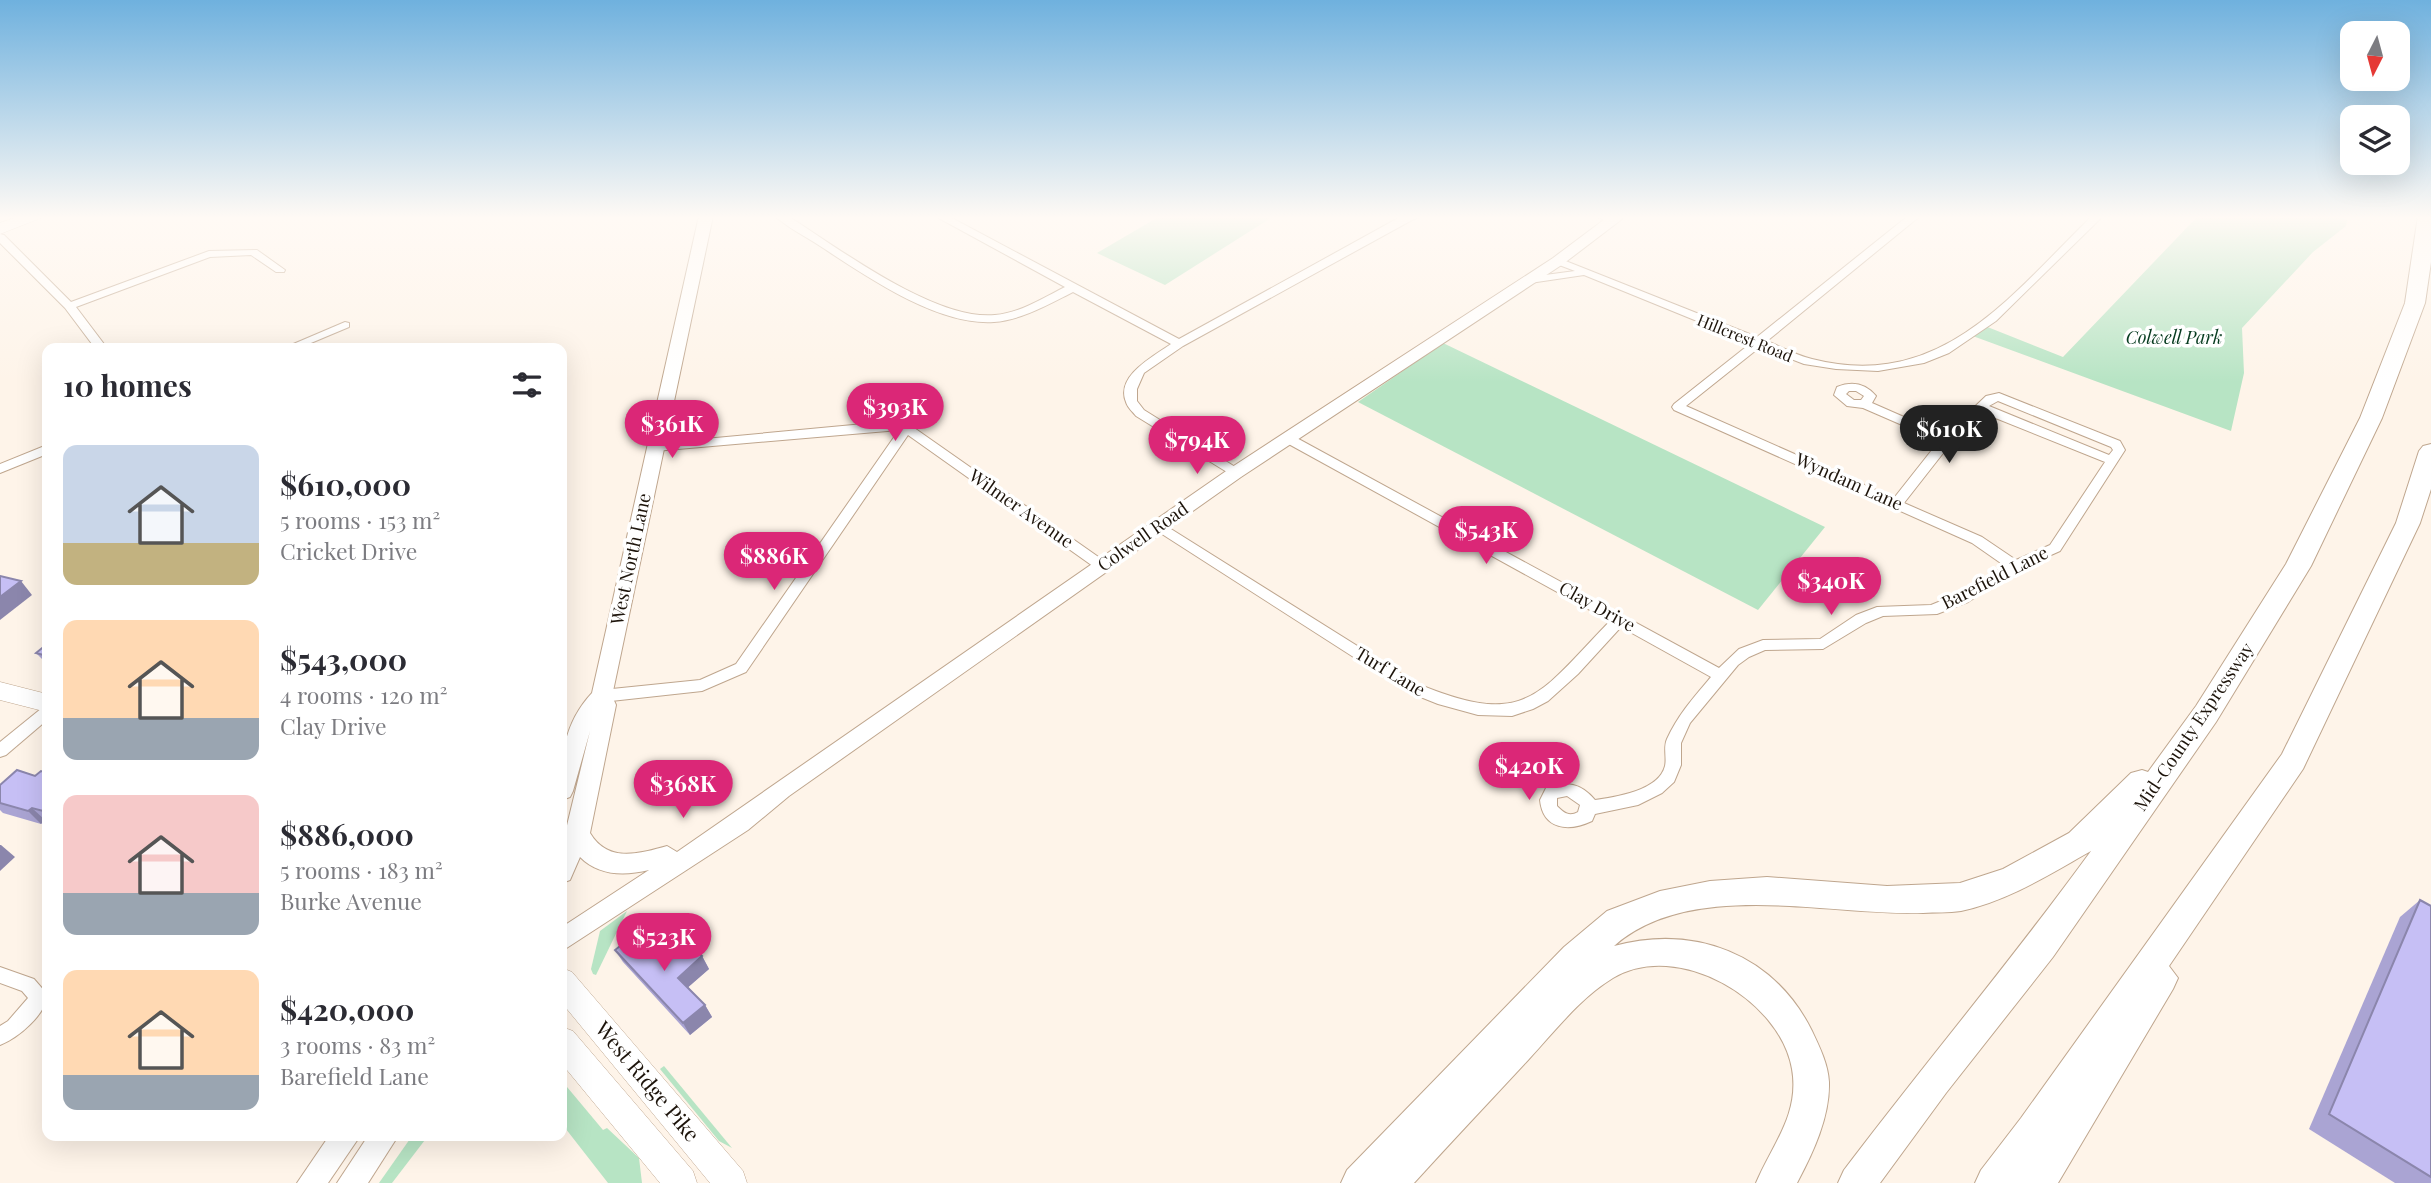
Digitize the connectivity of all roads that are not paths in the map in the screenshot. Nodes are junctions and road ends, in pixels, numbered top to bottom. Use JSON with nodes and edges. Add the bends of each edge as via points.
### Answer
{"nodes":[{"id":1,"x":34,"y":271,"type":"edge"},
{"id":2,"x":163,"y":271,"type":"edge"},
{"id":3,"x":695,"y":271,"type":"edge"},
{"id":4,"x":873,"y":271,"type":"edge"},
{"id":5,"x":1041,"y":271,"type":"edge"},
{"id":6,"x":1312,"y":271,"type":"edge"},
{"id":7,"x":1542,"y":271,"type":"edge"},
{"id":8,"x":1583,"y":271,"type":"edge"},
{"id":9,"x":1846,"y":271,"type":"edge"},
{"id":10,"x":2041,"y":271,"type":"edge"},
{"id":11,"x":2420,"y":271,"type":"edge"},
{"id":12,"x":1590,"y":274,"type":"junction"},
{"id":13,"x":1530,"y":279,"type":"junction"},
{"id":14,"x":1072,"y":288,"type":"junction"},
{"id":15,"x":69,"y":306,"type":"junction"},
{"id":16,"x":345,"y":325,"type":"dead end"},
{"id":17,"x":97,"y":343,"type":"edge"},
{"id":18,"x":302,"y":343,"type":"edge"},
{"id":19,"x":1756,"y":343,"type":"junction"},
{"id":20,"x":1179,"y":344,"type":"junction"},
{"id":21,"x":1865,"y":404,"type":"dead end"},
{"id":22,"x":906,"y":428,"type":"junction"},
{"id":23,"x":1289,"y":439,"type":"junction"},
{"id":24,"x":1947,"y":440,"type":"junction"},
{"id":25,"x":655,"y":447,"type":"junction"},
{"id":26,"x":42,"y":451,"type":"edge"},
{"id":27,"x":2431,"y":451,"type":"edge"},
{"id":28,"x":0,"y":468,"type":"edge"},
{"id":29,"x":1235,"y":473,"type":"junction"},
{"id":30,"x":1897,"y":503,"type":"junction"},
{"id":31,"x":1158,"y":527,"type":"junction"},
{"id":32,"x":1102,"y":566,"type":"junction"},
{"id":33,"x":2015,"y":566,"type":"junction"},
{"id":34,"x":1620,"y":619,"type":"junction"},
{"id":35,"x":1720,"y":675,"type":"junction"},
{"id":36,"x":0,"y":691,"type":"edge"},
{"id":37,"x":602,"y":696,"type":"junction"},
{"id":38,"x":42,"y":702,"type":"edge"},
{"id":39,"x":2206,"y":715,"type":"junction"},
{"id":40,"x":42,"y":716,"type":"edge"},
{"id":41,"x":0,"y":751,"type":"edge"},
{"id":42,"x":2293,"y":761,"type":"junction"},
{"id":43,"x":567,"y":768,"type":"edge"},
{"id":44,"x":775,"y":794,"type":"junction"},
{"id":45,"x":1589,"y":808,"type":"dead end"},
{"id":46,"x":578,"y":834,"type":"junction"},
{"id":47,"x":667,"y":856,"type":"junction"},
{"id":48,"x":567,"y":861,"type":"edge"},
{"id":49,"x":567,"y":921,"type":"edge"},
{"id":50,"x":567,"y":937,"type":"edge"},
{"id":51,"x":0,"y":975,"type":"edge"},
{"id":52,"x":567,"y":987,"type":"edge"},
{"id":53,"x":0,"y":1036,"type":"edge"},
{"id":54,"x":567,"y":1047,"type":"edge"},
{"id":55,"x":342,"y":1141,"type":"edge"},
{"id":56,"x":380,"y":1141,"type":"edge"},
{"id":57,"x":311,"y":1183,"type":"edge"},
{"id":58,"x":351,"y":1183,"type":"edge"},
{"id":59,"x":681,"y":1183,"type":"edge"},
{"id":60,"x":731,"y":1183,"type":"edge"},
{"id":61,"x":1360,"y":1183,"type":"edge"},
{"id":62,"x":1388,"y":1183,"type":"edge"},
{"id":63,"x":1775,"y":1183,"type":"edge"},
{"id":64,"x":1857,"y":1183,"type":"edge"},
{"id":65,"x":1994,"y":1183,"type":"edge"},
{"id":66,"x":2037,"y":1183,"type":"edge"}],
"edges":[{"from":1,"to":15,"type":"street"},
{"from":2,"to":15,"type":"street"},
{"from":3,"to":25,"type":"street","name":"West North Lane"},
{"from":4,"to":14,"type":"street","via":[[948,314],[967,319],[1011,317]]},
{"from":5,"to":14,"type":"street"},
{"from":6,"to":20,"type":"street"},
{"from":7,"to":13,"type":"street","name":"Colwell Road"},
{"from":8,"to":12,"type":"street","name":"Hillcrest Road"},
{"from":9,"to":19,"type":"street"},
{"from":10,"to":19,"type":"street","name":"Hillcrest Road","via":[[1984,326],[1922,360],[1884,367],[1837,367]]},
{"from":11,"to":39,"type":"highway","name":"Mid-County Expressway","via":[[2415,303],[2371,418],[2298,566]]},
{"from":12,"to":13,"type":"street"},
{"from":12,"to":19,"type":"street","name":"Hillcrest Road"},
{"from":13,"to":23,"type":"street","name":"Colwell Road"},
{"from":14,"to":20,"type":"street"},
{"from":15,"to":17,"type":"street"},
{"from":16,"to":18,"type":"street"},
{"from":19,"to":30,"type":"street","name":"Wyndam Lane","via":[[1678,407]]},
{"from":20,"to":29,"type":"street","via":[[1139,371],[1133,379],[1131,401],[1140,413]]},
{"from":21,"to":24,"type":"street"},
{"from":22,"to":25,"type":"street","via":[[883,424]]},
{"from":22,"to":32,"type":"street","name":"Wilmer Avenue"},
{"from":22,"to":37,"type":"street","via":[[741,668],[702,685]]},
{"from":23,"to":29,"type":"street","name":"Colwell Road"},
{"from":23,"to":34,"type":"street","name":"Clay Drive"},
{"from":24,"to":30,"type":"street"},
{"from":24,"to":33,"type":"street","name":"Barefield Lane","via":[[1980,407],[2110,460],[2055,548]]},
{"from":25,"to":37,"type":"street","name":"West North Lane"},
{"from":26,"to":28,"type":"street"},
{"from":27,"to":42,"type":"highway","via":[[2408,523]]},
{"from":29,"to":31,"type":"street","name":"Colwell Road"},
{"from":30,"to":33,"type":"street","name":"Wyndam Lane","via":[[1977,540]]},
{"from":31,"to":32,"type":"street","name":"Colwell Road"},
{"from":31,"to":34,"type":"street","name":"Turf Lane","via":[[1413,688],[1475,710],[1502,709],[1542,698]]},
{"from":32,"to":44,"type":"street","name":"Colwell Road"},
{"from":33,"to":35,"type":"street","name":"Barefield Lane","via":[[1963,598],[1932,610],[1882,611],[1823,644],[1753,648]]},
{"from":34,"to":35,"type":"street","name":"Clay Drive"},
{"from":35,"to":45,"type":"street","name":"Barefield Lane","via":[[1684,720],[1673,743],[1668,777],[1632,800]]},
{"from":36,"to":38,"type":"main road"},
{"from":37,"to":43,"type":"street","name":"West North Lane","via":[[589,708]]},
{"from":37,"to":46,"type":"street","name":"West North Lane","via":[[606,705]]},
{"from":39,"to":61,"type":"highway","via":[[2080,842],[2003,882],[1960,897],[1899,900],[1767,891],[1710,895],[1660,905],[1619,922],[1577,958]]},
{"from":39,"to":64,"type":"highway","name":"Mid-County Expressway","via":[[2040,947]]},
{"from":40,"to":41,"type":"street"},
{"from":42,"to":65,"type":"highway"},
{"from":42,"to":66,"type":"highway"},
{"from":44,"to":47,"type":"street","name":"Colwell Road","via":[[732,814]]},
{"from":44,"to":50,"type":"street","name":"Colwell Road","via":[[740,823]]},
{"from":46,"to":47,"type":"street","via":[[586,852],[604,862],[633,864]]},
{"from":46,"to":48,"type":"street","name":"West North Lane"},
{"from":47,"to":49,"type":"street","name":"Colwell Road"},
{"from":51,"to":53,"type":"street","via":[[27,985],[40,998],[15,1027]]},
{"from":52,"to":60,"type":"main road","name":"West Ridge Pike"},
{"from":54,"to":59,"type":"main road","name":"West Ridge Pike"},
{"from":55,"to":57,"type":"street"},
{"from":56,"to":58,"type":"street"},
{"from":62,"to":63,"type":"highway","via":[[1565,996],[1611,962],[1657,950],[1711,958],[1760,986],[1790,1021],[1810,1068],[1810,1108],[1791,1158]]}]}
